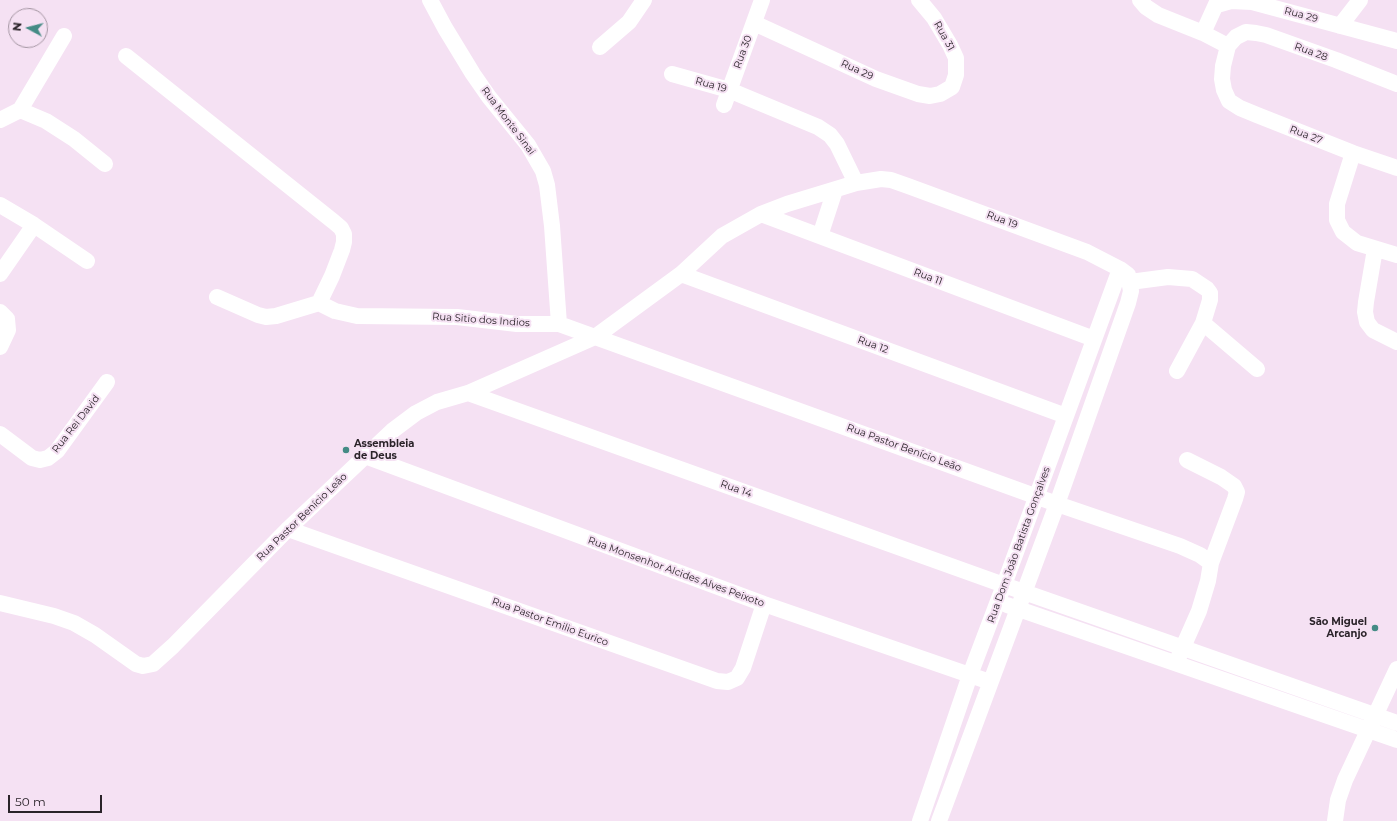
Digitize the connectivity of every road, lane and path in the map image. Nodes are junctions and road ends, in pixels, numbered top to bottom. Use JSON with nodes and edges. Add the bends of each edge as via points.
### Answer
{"nodes":[{"id":1,"x":430,"y":0,"type":"edge"},
{"id":2,"x":644,"y":0,"type":"edge"},
{"id":3,"x":762,"y":0,"type":"edge"},
{"id":4,"x":920,"y":0,"type":"edge"},
{"id":5,"x":1140,"y":0,"type":"edge"},
{"id":6,"x":1360,"y":0,"type":"edge"},
{"id":7,"x":1217,"y":3,"type":"edge"},
{"id":8,"x":754,"y":23,"type":"junction"},
{"id":9,"x":1340,"y":26,"type":"junction"},
{"id":10,"x":1203,"y":33,"type":"junction"},
{"id":11,"x":64,"y":36,"type":"dead end"},
{"id":12,"x":1397,"y":41,"type":"edge"},
{"id":13,"x":1228,"y":46,"type":"junction"},
{"id":14,"x":600,"y":47,"type":"dead end"},
{"id":15,"x":126,"y":56,"type":"dead end"},
{"id":16,"x":672,"y":74,"type":"dead end"},
{"id":17,"x":956,"y":75,"type":"joint"},
{"id":18,"x":1397,"y":84,"type":"edge"},
{"id":19,"x":729,"y":90,"type":"junction"},
{"id":20,"x":724,"y":105,"type":"dead end"},
{"id":21,"x":20,"y":110,"type":"junction"},
{"id":22,"x":0,"y":120,"type":"edge"},
{"id":23,"x":1353,"y":153,"type":"junction"},
{"id":24,"x":105,"y":164,"type":"dead end"},
{"id":25,"x":1397,"y":168,"type":"edge"},
{"id":26,"x":864,"y":182,"type":"junction"},
{"id":27,"x":835,"y":190,"type":"junction"},
{"id":28,"x":0,"y":205,"type":"edge"},
{"id":29,"x":761,"y":214,"type":"junction"},
{"id":30,"x":34,"y":225,"type":"junction"},
{"id":31,"x":820,"y":236,"type":"junction"},
{"id":32,"x":1374,"y":249,"type":"junction"},
{"id":33,"x":1397,"y":255,"type":"edge"},
{"id":34,"x":87,"y":261,"type":"dead end"},
{"id":35,"x":0,"y":274,"type":"edge"},
{"id":36,"x":681,"y":274,"type":"junction"},
{"id":37,"x":1126,"y":275,"type":"junction"},
{"id":38,"x":216,"y":297,"type":"dead end"},
{"id":39,"x":319,"y":303,"type":"junction"},
{"id":40,"x":3,"y":316,"type":"edge"},
{"id":41,"x":1203,"y":323,"type":"junction"},
{"id":42,"x":559,"y":324,"type":"junction"},
{"id":43,"x":595,"y":338,"type":"junction"},
{"id":44,"x":1094,"y":339,"type":"junction"},
{"id":45,"x":1397,"y":342,"type":"edge"},
{"id":46,"x":0,"y":347,"type":"edge"},
{"id":47,"x":1258,"y":369,"type":"dead end"},
{"id":48,"x":1177,"y":371,"type":"dead end"},
{"id":49,"x":107,"y":382,"type":"dead end"},
{"id":50,"x":468,"y":393,"type":"junction"},
{"id":51,"x":1066,"y":416,"type":"junction"},
{"id":52,"x":0,"y":434,"type":"edge"},
{"id":53,"x":364,"y":456,"type":"junction"},
{"id":54,"x":1187,"y":460,"type":"dead end"},
{"id":55,"x":1037,"y":496,"type":"junction"},
{"id":56,"x":1058,"y":504,"type":"junction"},
{"id":57,"x":288,"y":529,"type":"junction"},
{"id":58,"x":1211,"y":563,"type":"junction"},
{"id":59,"x":1004,"y":585,"type":"junction"},
{"id":60,"x":1024,"y":592,"type":"junction"},
{"id":61,"x":998,"y":602,"type":"junction"},
{"id":62,"x":0,"y":603,"type":"edge"},
{"id":63,"x":764,"y":604,"type":"junction"},
{"id":64,"x":1018,"y":609,"type":"junction"},
{"id":65,"x":1182,"y":648,"type":"junction"},
{"id":66,"x":1176,"y":664,"type":"junction"},
{"id":67,"x":1397,"y":669,"type":"edge"},
{"id":68,"x":970,"y":675,"type":"junction"},
{"id":69,"x":990,"y":682,"type":"junction"},
{"id":70,"x":1375,"y":715,"type":"junction"},
{"id":71,"x":1397,"y":723,"type":"edge"},
{"id":72,"x":1368,"y":730,"type":"junction"},
{"id":73,"x":1397,"y":740,"type":"edge"},
{"id":74,"x":920,"y":821,"type":"edge"},
{"id":75,"x":939,"y":821,"type":"edge"},
{"id":76,"x":1335,"y":821,"type":"edge"}],
"edges":[{"from":1,"to":42,"type":"street","name":"Rua Monte Sinai","via":[[473,74],[528,145],[542,171],[547,186],[552,226]]},
{"from":2,"to":14,"type":"street","via":[[629,22]]},
{"from":3,"to":8,"type":"street","name":"Rua 30"},
{"from":4,"to":17,"type":"street","name":"Rua 31","via":[[950,45],[956,58]]},
{"from":5,"to":10,"type":"street","via":[[1158,15]]},
{"from":6,"to":9,"type":"street"},
{"from":7,"to":9,"type":"street","name":"Rua 29","via":[[1252,2]]},
{"from":7,"to":10,"type":"street","name":"Rua 29"},
{"from":8,"to":17,"type":"street","name":"Rua 29","via":[[876,79],[918,94],[940,94],[952,87]]},
{"from":8,"to":19,"type":"street","name":"Rua 30"},
{"from":9,"to":12,"type":"street","name":"Rua 29"},
{"from":10,"to":13,"type":"street"},
{"from":11,"to":21,"type":"street"},
{"from":13,"to":18,"type":"street","name":"Rua 28","via":[[1236,37],[1246,32],[1266,35]]},
{"from":13,"to":23,"type":"street","name":"Rua 27","via":[[1222,79],[1229,101],[1240,108]]},
{"from":15,"to":39,"type":"street","via":[[341,228],[344,234],[343,246]]},
{"from":16,"to":19,"type":"street","name":"Rua 19"},
{"from":19,"to":20,"type":"street","name":"Rua 30"},
{"from":19,"to":26,"type":"street","name":"Rua 19","via":[[830,135]]},
{"from":21,"to":22,"type":"street"},
{"from":21,"to":24,"type":"street","via":[[74,138]]},
{"from":23,"to":25,"type":"street","name":"Rua 27"},
{"from":23,"to":32,"type":"street","via":[[1337,204],[1337,220],[1343,232],[1357,242]]},
{"from":26,"to":27,"type":"street","name":"Rua Pastor Benício Leão"},
{"from":26,"to":37,"type":"street","name":"Rua 19","via":[[881,179],[908,186],[1087,252]]},
{"from":27,"to":29,"type":"street","name":"Rua Pastor Benício Leão"},
{"from":27,"to":31,"type":"street"},
{"from":28,"to":30,"type":"street"},
{"from":29,"to":31,"type":"street","name":"Rua 11"},
{"from":29,"to":36,"type":"street","name":"Rua Pastor Benício Leão","via":[[722,236]]},
{"from":30,"to":34,"type":"street"},
{"from":30,"to":35,"type":"street"},
{"from":31,"to":44,"type":"street","name":"Rua 11"},
{"from":32,"to":33,"type":"street"},
{"from":32,"to":45,"type":"street","via":[[1365,312],[1367,322],[1373,330]]},
{"from":36,"to":43,"type":"street","name":"Rua Pastor Benício Leão"},
{"from":36,"to":51,"type":"street","name":"Rua 12"},
{"from":37,"to":41,"type":"street","via":[[1192,278],[1210,293]]},
{"from":37,"to":44,"type":"street","name":"Rua Dom João Batista Gonçalves"},
{"from":37,"to":56,"type":"street","name":"Rua Dom João Batista Gonçalves","via":[[1131,291],[1128,303]]},
{"from":38,"to":39,"type":"street","via":[[266,316],[276,316]]},
{"from":39,"to":42,"type":"street","name":"Rua Sitio dos Indios","via":[[335,311],[357,316],[457,317],[517,324]]},
{"from":40,"to":46,"type":"street","via":[[8,330]]},
{"from":41,"to":47,"type":"street"},
{"from":41,"to":48,"type":"street"},
{"from":42,"to":43,"type":"street","name":"Rua Sitio dos Indios"},
{"from":43,"to":50,"type":"street","name":"Rua Pastor Benício Leão"},
{"from":43,"to":55,"type":"street","name":"Rua Pastor Benício Leão"},
{"from":44,"to":51,"type":"street","name":"Rua Dom João Batista Gonçalves"},
{"from":49,"to":52,"type":"street","name":"Rua Rei David","via":[[57,451],[48,458],[32,458]]},
{"from":50,"to":53,"type":"street","name":"Rua Pastor Benício Leão","via":[[437,402],[416,413]]},
{"from":50,"to":59,"type":"street","name":"Rua 14"},
{"from":51,"to":55,"type":"street","name":"Rua Dom João Batista Gonçalves"},
{"from":53,"to":57,"type":"street","name":"Rua Pastor Benício Leão"},
{"from":53,"to":63,"type":"street","name":"Rua Monsenhor Alcides Alves Peixoto"},
{"from":54,"to":58,"type":"street","via":[[1221,477],[1234,486],[1237,492]]},
{"from":55,"to":56,"type":"street","name":"Rua Pastor Benício Leão"},
{"from":55,"to":59,"type":"street","name":"Rua Dom João Batista Gonçalves"},
{"from":56,"to":58,"type":"street","name":"Rua Pastor Benício Leão","via":[[1180,546]]},
{"from":56,"to":60,"type":"street","name":"Rua Dom João Batista Gonçalves"},
{"from":57,"to":62,"type":"street","name":"Rua Pastor Benício Leão","via":[[174,646],[156,662],[146,666],[133,662],[78,625],[54,616]]},
{"from":57,"to":63,"type":"street","name":"Rua Pastor Emilio Eurico","via":[[717,681],[728,682],[737,678],[743,668]]},
{"from":58,"to":65,"type":"street","via":[[1205,595]]},
{"from":59,"to":60,"type":"street","name":"Rua 14"},
{"from":59,"to":61,"type":"street","name":"Rua Dom João Batista Gonçalves"},
{"from":60,"to":64,"type":"street","name":"Rua Dom João Batista Gonçalves"},
{"from":60,"to":65,"type":"street","name":"Rua 14"},
{"from":61,"to":64,"type":"street"},
{"from":61,"to":68,"type":"street","name":"Rua Dom João Batista Gonçalves"},
{"from":63,"to":68,"type":"street","name":"Rua Monsenhor Alcides Alves Peixoto"},
{"from":64,"to":66,"type":"street"},
{"from":64,"to":69,"type":"street","name":"Rua Dom João Batista Gonçalves"},
{"from":65,"to":66,"type":"street"},
{"from":65,"to":70,"type":"street","name":"Rua 14"},
{"from":66,"to":72,"type":"street"},
{"from":67,"to":70,"type":"street"},
{"from":68,"to":69,"type":"street","name":"Rua Monsenhor Alcides Alves Peixoto"},
{"from":68,"to":74,"type":"street","name":"Rua Dom João Batista Gonçalves"},
{"from":69,"to":75,"type":"street","name":"Rua Dom João Batista Gonçalves"},
{"from":70,"to":71,"type":"street","name":"Rua 14"},
{"from":70,"to":72,"type":"street"},
{"from":72,"to":73,"type":"street"},
{"from":72,"to":76,"type":"street","via":[[1345,780],[1338,800]]}]}
